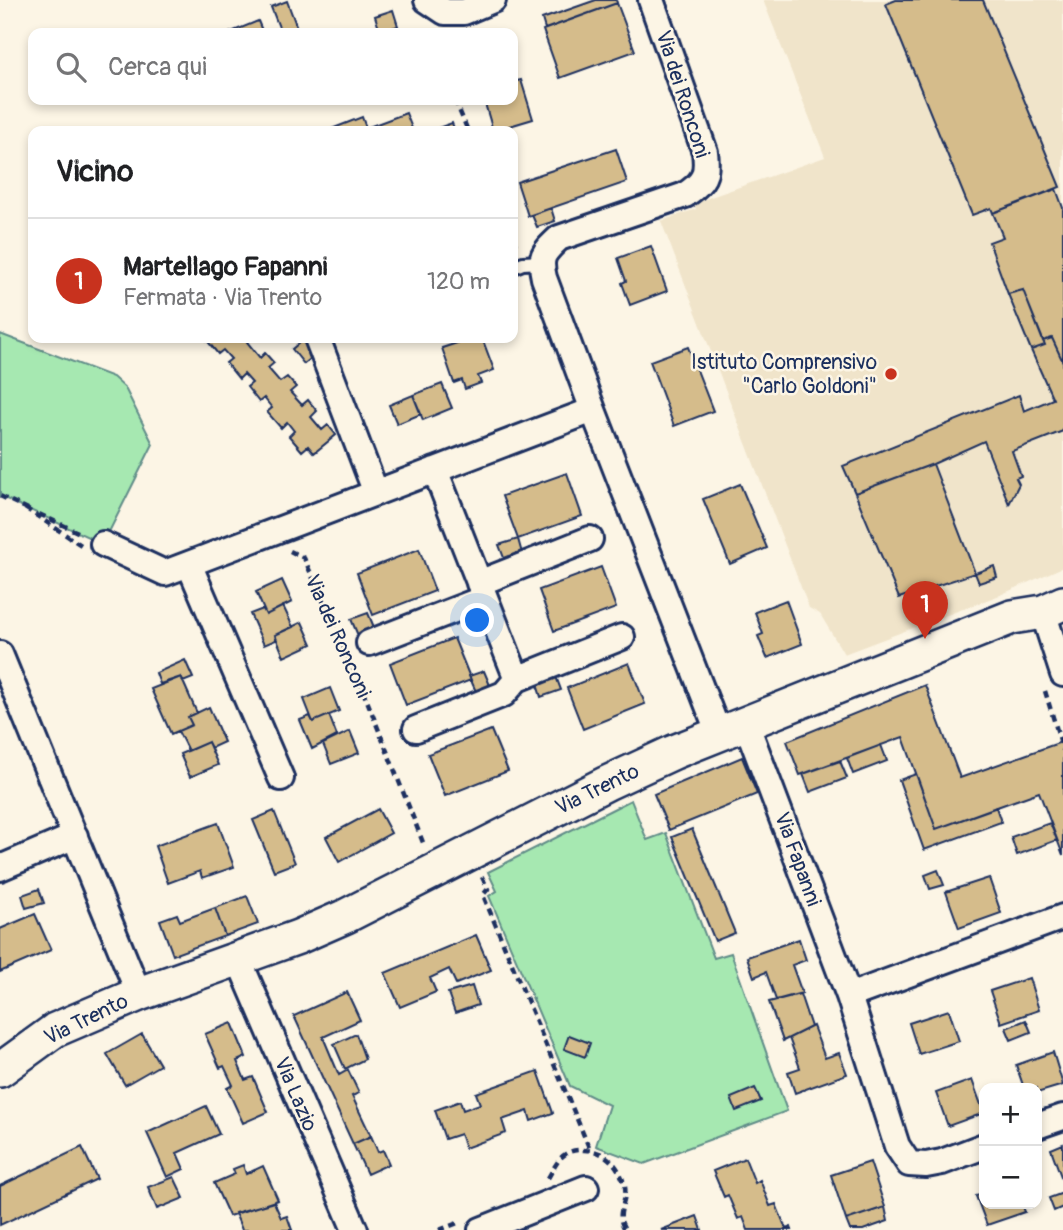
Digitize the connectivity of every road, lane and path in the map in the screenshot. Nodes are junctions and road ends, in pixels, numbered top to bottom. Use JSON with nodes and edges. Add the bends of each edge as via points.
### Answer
{"nodes":[{"id":1,"x":427,"y":0,"type":"edge"},
{"id":2,"x":493,"y":0,"type":"edge"},
{"id":3,"x":651,"y":0,"type":"edge"},
{"id":4,"x":457,"y":105,"type":"edge"},
{"id":5,"x":466,"y":126,"type":"edge"},
{"id":6,"x":541,"y":262,"type":"junction"},
{"id":7,"x":518,"y":265,"type":"edge"},
{"id":8,"x":319,"y":343,"type":"edge"},
{"id":9,"x":593,"y":410,"type":"junction"},
{"id":10,"x":435,"y":471,"type":"junction"},
{"id":11,"x":376,"y":493,"type":"junction"},
{"id":12,"x":0,"y":496,"type":"edge"},
{"id":13,"x":25,"y":508,"type":"junction"},
{"id":14,"x":590,"y":539,"type":"dead end"},
{"id":15,"x":93,"y":545,"type":"junction"},
{"id":16,"x":280,"y":546,"type":"dead end"},
{"id":17,"x":189,"y":564,"type":"junction"},
{"id":18,"x":482,"y":591,"type":"junction"},
{"id":19,"x":1053,"y":608,"type":"edge"},
{"id":20,"x":622,"y":637,"type":"dead end"},
{"id":21,"x":369,"y":643,"type":"dead end"},
{"id":22,"x":0,"y":654,"type":"edge"},
{"id":23,"x":1063,"y":674,"type":"edge"},
{"id":24,"x":517,"y":679,"type":"junction"},
{"id":25,"x":416,"y":729,"type":"dead end"},
{"id":26,"x":733,"y":729,"type":"junction"},
{"id":27,"x":281,"y":778,"type":"dead end"},
{"id":28,"x":75,"y":836,"type":"junction"},
{"id":29,"x":425,"y":849,"type":"dead end"},
{"id":30,"x":0,"y":868,"type":"edge"},
{"id":31,"x":481,"y":874,"type":"dead end"},
{"id":32,"x":1063,"y":917,"type":"edge"},
{"id":33,"x":238,"y":958,"type":"junction"},
{"id":34,"x":139,"y":994,"type":"junction"},
{"id":35,"x":849,"y":996,"type":"junction"},
{"id":36,"x":0,"y":1070,"type":"edge"},
{"id":37,"x":1063,"y":1117,"type":"edge"},
{"id":38,"x":1042,"y":1124,"type":"edge"},
{"id":39,"x":979,"y":1148,"type":"edge"},
{"id":40,"x":590,"y":1150,"type":"dead end"},
{"id":41,"x":586,"y":1188,"type":"dead end"},
{"id":42,"x":620,"y":1218,"type":"dead end"},
{"id":43,"x":355,"y":1230,"type":"edge"},
{"id":44,"x":481,"y":1230,"type":"edge"},
{"id":45,"x":625,"y":1230,"type":"edge"}],
"edges":[{"from":1,"to":2,"type":"street","via":[[445,12],[464,12]]},
{"from":3,"to":6,"type":"street","name":"Via dei Ronconi","via":[[705,152],[707,167],[701,183],[685,195],[559,238]]},
{"from":4,"to":5,"type":"path"},
{"from":6,"to":7,"type":"lane"},
{"from":6,"to":9,"type":"street"},
{"from":8,"to":11,"type":"street"},
{"from":9,"to":10,"type":"street"},
{"from":9,"to":26,"type":"street"},
{"from":10,"to":11,"type":"street"},
{"from":10,"to":18,"type":"street"},
{"from":11,"to":17,"type":"street"},
{"from":12,"to":13,"type":"path"},
{"from":13,"to":15,"type":"path"},
{"from":13,"to":15,"type":"path"},
{"from":14,"to":18,"type":"street"},
{"from":15,"to":17,"type":"street","via":[[165,573]]},
{"from":16,"to":29,"type":"path","name":"Via dei Ronconi","via":[[304,558]]},
{"from":17,"to":27,"type":"street"},
{"from":18,"to":21,"type":"street"},
{"from":18,"to":24,"type":"street"},
{"from":19,"to":23,"type":"street"},
{"from":19,"to":26,"type":"street","name":"Via Trento","via":[[1012,617]]},
{"from":20,"to":24,"type":"street"},
{"from":22,"to":28,"type":"street","name":"Via Trento"},
{"from":24,"to":25,"type":"street","via":[[505,694]]},
{"from":26,"to":33,"type":"street","name":"Via Trento","via":[[607,783],[346,916]]},
{"from":26,"to":35,"type":"street","name":"Via Fapanni"},
{"from":28,"to":30,"type":"street"},
{"from":28,"to":34,"type":"street","name":"Via Trento"},
{"from":31,"to":40,"type":"path","via":[[488,889],[483,895]]},
{"from":32,"to":35,"type":"street"},
{"from":33,"to":34,"type":"street","name":"Via Trento"},
{"from":33,"to":43,"type":"street","name":"Via Lazio"},
{"from":34,"to":36,"type":"street","name":"Via Trento","via":[[55,1030]]},
{"from":35,"to":39,"type":"street","name":"Via Fapanni","via":[[897,1146],[909,1164],[942,1162]]},
{"from":37,"to":38,"type":"street"},
{"from":41,"to":44,"type":"street"},
{"from":42,"to":45,"type":"path"}]}
